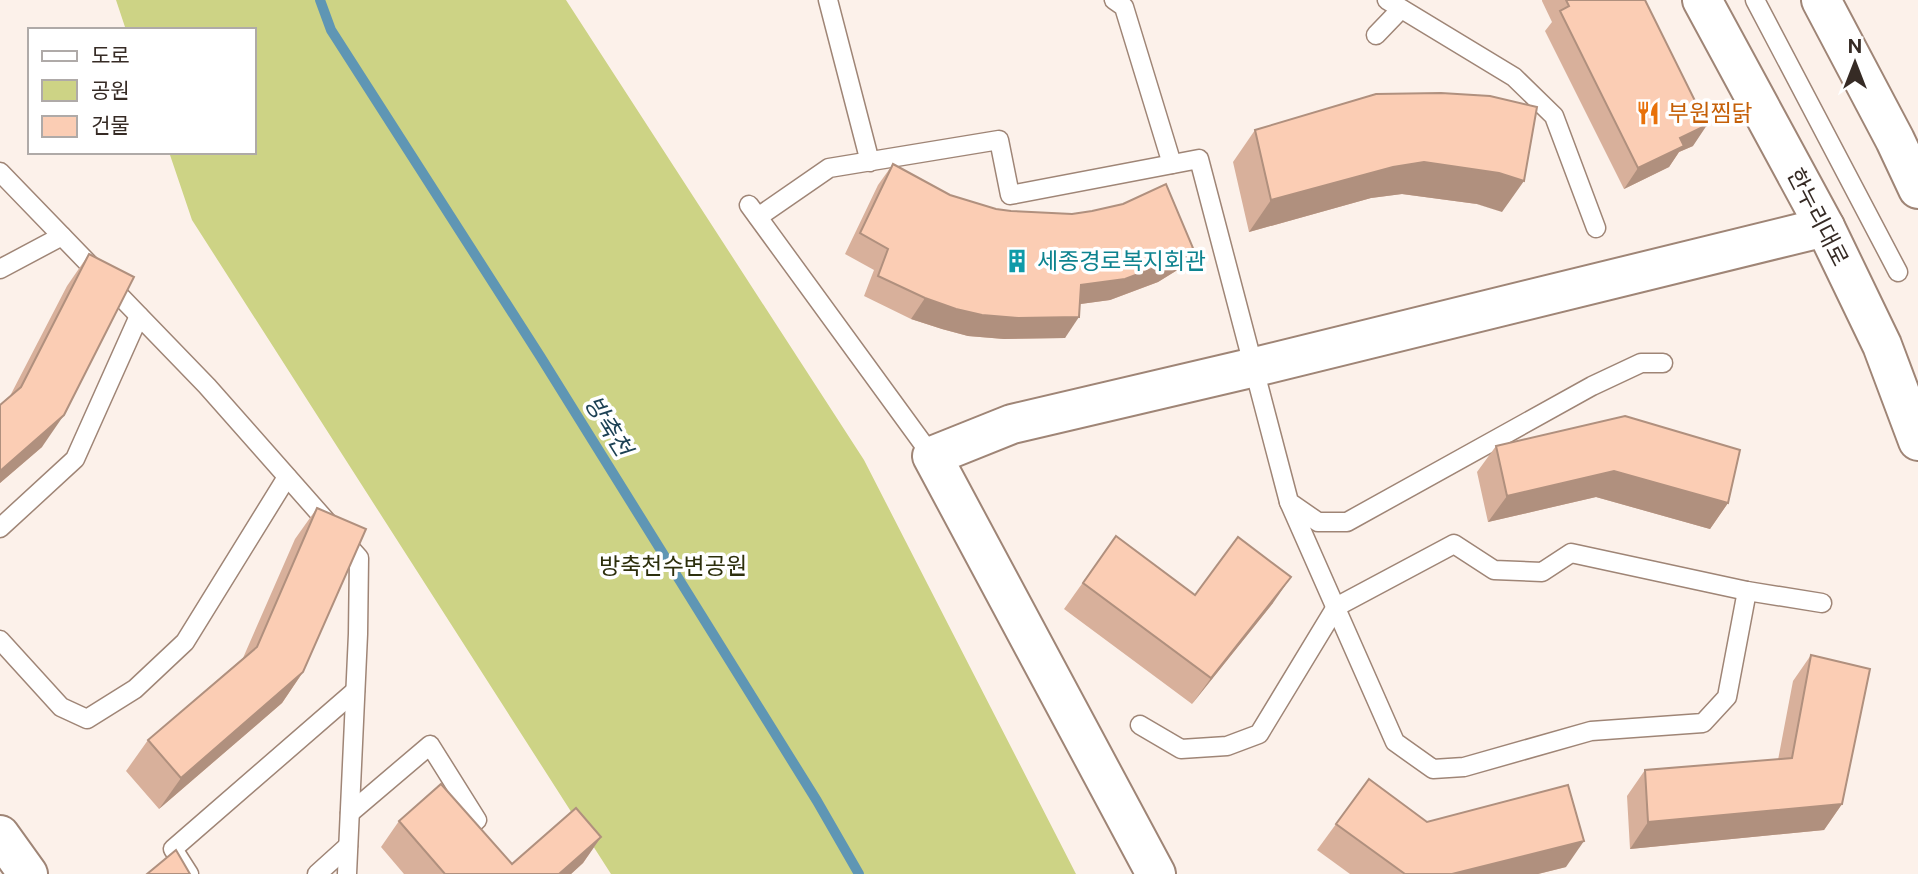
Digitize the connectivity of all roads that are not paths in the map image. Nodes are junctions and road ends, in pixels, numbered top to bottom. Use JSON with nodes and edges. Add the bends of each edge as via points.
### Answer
{"nodes":[{"id":1,"x":828,"y":0,"type":"edge"},
{"id":2,"x":1114,"y":0,"type":"edge"},
{"id":3,"x":1702,"y":0,"type":"edge"},
{"id":4,"x":1755,"y":0,"type":"edge"},
{"id":5,"x":1821,"y":0,"type":"edge"},
{"id":6,"x":1394,"y":4,"type":"edge"},
{"id":7,"x":1376,"y":35,"type":"dead end"},
{"id":8,"x":870,"y":162,"type":"junction"},
{"id":9,"x":1172,"y":164,"type":"junction"},
{"id":10,"x":0,"y":172,"type":"edge"},
{"id":11,"x":1918,"y":189,"type":"edge"},
{"id":12,"x":1825,"y":227,"type":"junction"},
{"id":13,"x":1596,"y":228,"type":"dead end"},
{"id":14,"x":61,"y":236,"type":"junction"},
{"id":15,"x":0,"y":269,"type":"edge"},
{"id":16,"x":1898,"y":272,"type":"dead end"},
{"id":17,"x":139,"y":316,"type":"junction"},
{"id":18,"x":1663,"y":363,"type":"dead end"},
{"id":19,"x":1255,"y":367,"type":"junction"},
{"id":20,"x":1918,"y":441,"type":"edge"},
{"id":21,"x":932,"y":456,"type":"junction"},
{"id":22,"x":288,"y":477,"type":"junction"},
{"id":23,"x":1289,"y":502,"type":"junction"},
{"id":24,"x":0,"y":528,"type":"edge"},
{"id":25,"x":1747,"y":591,"type":"junction"},
{"id":26,"x":1822,"y":603,"type":"dead end"},
{"id":27,"x":1336,"y":607,"type":"junction"},
{"id":28,"x":0,"y":640,"type":"edge"},
{"id":29,"x":355,"y":691,"type":"junction"},
{"id":30,"x":1140,"y":725,"type":"dead end"},
{"id":31,"x":350,"y":813,"type":"junction"},
{"id":32,"x":477,"y":820,"type":"edge"},
{"id":33,"x":0,"y":835,"type":"edge"},
{"id":34,"x":348,"y":846,"type":"junction"},
{"id":35,"x":28,"y":874,"type":"edge"},
{"id":36,"x":189,"y":874,"type":"edge"},
{"id":37,"x":317,"y":874,"type":"edge"},
{"id":38,"x":347,"y":874,"type":"edge"},
{"id":39,"x":1156,"y":874,"type":"edge"}],
"edges":[{"from":1,"to":8,"type":"lane"},
{"from":2,"to":9,"type":"lane","via":[[1124,8]]},
{"from":3,"to":12,"type":"street","name":"한누리대로"},
{"from":4,"to":16,"type":"lane"},
{"from":5,"to":11,"type":"street"},
{"from":6,"to":7,"type":"lane"},
{"from":6,"to":13,"type":"lane","via":[[1514,77],[1554,116]]},
{"from":8,"to":9,"type":"lane","via":[[999,140],[1010,195]]},
{"from":8,"to":21,"type":"lane","via":[[829,168],[753,211]]},
{"from":9,"to":19,"type":"lane","via":[[1199,159]]},
{"from":10,"to":14,"type":"lane"},
{"from":12,"to":19,"type":"street"},
{"from":12,"to":20,"type":"street","name":"한누리대로","via":[[1882,345]]},
{"from":14,"to":15,"type":"lane"},
{"from":14,"to":17,"type":"lane"},
{"from":17,"to":22,"type":"lane"},
{"from":17,"to":24,"type":"lane","via":[[75,459]]},
{"from":18,"to":23,"type":"lane","via":[[1641,363],[1592,386],[1348,523],[1318,523]]},
{"from":19,"to":21,"type":"street","via":[[1012,424]]},
{"from":19,"to":23,"type":"lane"},
{"from":21,"to":39,"type":"street"},
{"from":22,"to":28,"type":"lane","via":[[185,642],[135,689],[87,719],[61,707]]},
{"from":22,"to":29,"type":"lane","via":[[359,558]]},
{"from":23,"to":27,"type":"lane"},
{"from":25,"to":26,"type":"lane"},
{"from":25,"to":27,"type":"lane","via":[[1572,553],[1542,572],[1494,570],[1454,544]]},
{"from":25,"to":27,"type":"lane","via":[[1727,696],[1703,723],[1591,731],[1464,767],[1433,769],[1395,742]]},
{"from":27,"to":30,"type":"lane","via":[[1259,734],[1227,746],[1181,749]]},
{"from":29,"to":31,"type":"lane"},
{"from":29,"to":36,"type":"lane","via":[[173,849]]},
{"from":31,"to":32,"type":"lane","via":[[430,745]]},
{"from":31,"to":34,"type":"lane"},
{"from":33,"to":35,"type":"street"},
{"from":34,"to":37,"type":"lane"},
{"from":34,"to":38,"type":"lane"}]}
